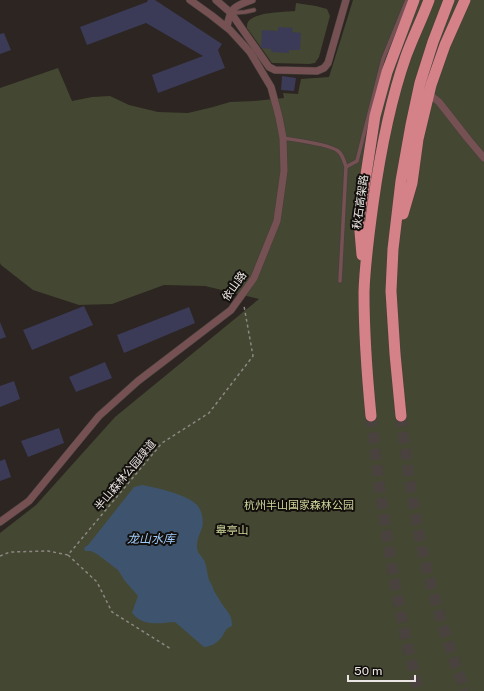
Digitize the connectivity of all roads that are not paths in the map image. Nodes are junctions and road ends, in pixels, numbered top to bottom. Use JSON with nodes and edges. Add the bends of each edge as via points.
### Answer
{"nodes":[{"id":1,"x":190,"y":0,"type":"edge"},
{"id":2,"x":216,"y":0,"type":"edge"},
{"id":3,"x":252,"y":0,"type":"edge"},
{"id":4,"x":346,"y":0,"type":"edge"},
{"id":5,"x":407,"y":0,"type":"edge"},
{"id":6,"x":414,"y":0,"type":"edge"},
{"id":7,"x":429,"y":0,"type":"edge"},
{"id":8,"x":449,"y":0,"type":"edge"},
{"id":9,"x":466,"y":0,"type":"edge"},
{"id":10,"x":254,"y":10,"type":"dead end"},
{"id":11,"x":231,"y":13,"type":"junction"},
{"id":12,"x":227,"y":27,"type":"junction"},
{"id":13,"x":429,"y":94,"type":"junction"},
{"id":14,"x":283,"y":138,"type":"junction"},
{"id":15,"x":484,"y":158,"type":"edge"},
{"id":16,"x":346,"y":167,"type":"junction"},
{"id":17,"x":393,"y":249,"type":"junction"},
{"id":18,"x":340,"y":281,"type":"dead end"},
{"id":19,"x":364,"y":292,"type":"junction"},
{"id":20,"x":371,"y":416,"type":"tunnel mouth"},
{"id":21,"x":401,"y":416,"type":"tunnel mouth"},
{"id":22,"x":0,"y":522,"type":"edge"}],
"edges":[{"from":1,"to":12,"type":"street","name":"依山路"},
{"from":2,"to":11,"type":"street"},
{"from":3,"to":11,"type":"street","via":[[234,8]]},
{"from":4,"to":11,"type":"street","via":[[328,63],[317,71],[275,70],[269,67]]},
{"from":5,"to":16,"type":"lane","via":[[383,59],[357,161]]},
{"from":6,"to":19,"type":"highway","via":[[387,72],[375,116],[359,220]]},
{"from":7,"to":19,"type":"highway","name":"秋石高架路","via":[[406,56],[385,129]]},
{"from":8,"to":17,"type":"highway","via":[[432,42],[420,83],[401,181]]},
{"from":9,"to":13,"type":"highway","via":[[445,45]]},
{"from":10,"to":11,"type":"lane"},
{"from":11,"to":12,"type":"street"},
{"from":12,"to":14,"type":"street","name":"依山路","via":[[250,52],[270,87]]},
{"from":13,"to":15,"type":"street","via":[[440,102]]},
{"from":13,"to":17,"type":"highway","via":[[418,139],[412,183]]},
{"from":14,"to":16,"type":"lane","via":[[337,150],[342,155]]},
{"from":14,"to":22,"type":"street","name":"依山路","via":[[284,171],[277,221],[254,278],[231,310],[138,381],[99,416],[29,501]]},
{"from":16,"to":18,"type":"lane"},
{"from":17,"to":21,"type":"highway","via":[[391,291]]},
{"from":19,"to":20,"type":"highway","name":"秋石高架路","via":[[365,352]]}]}
